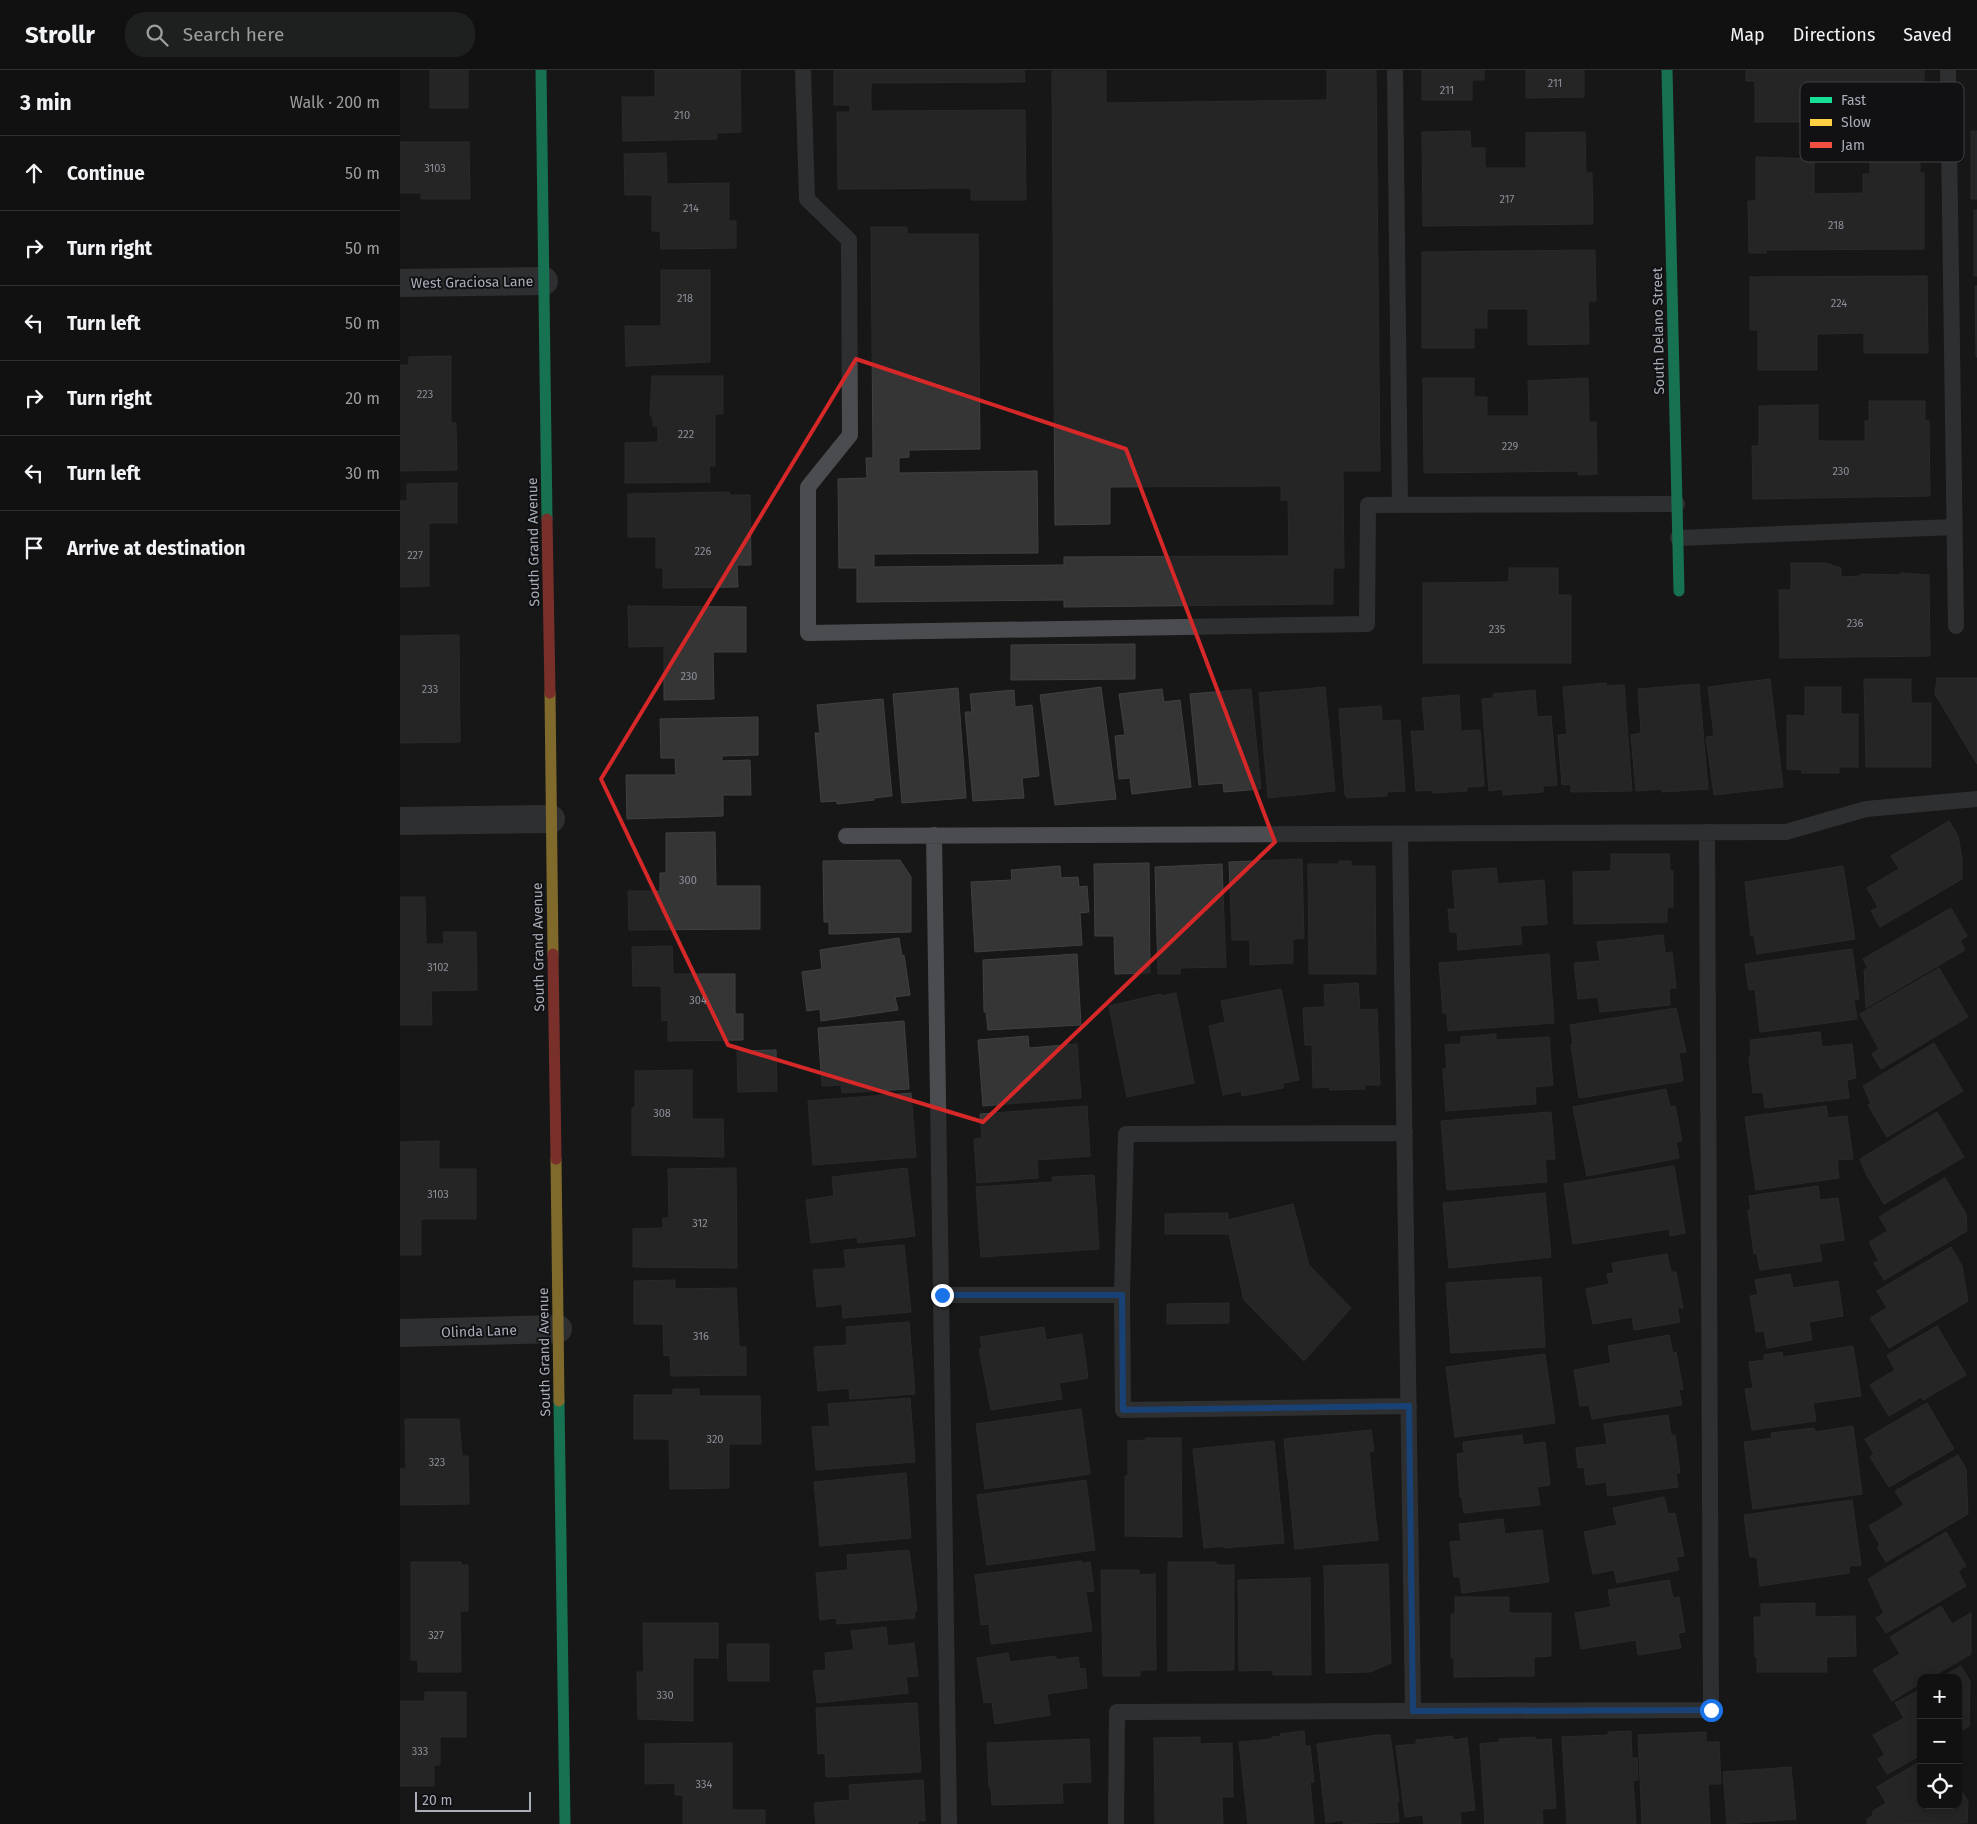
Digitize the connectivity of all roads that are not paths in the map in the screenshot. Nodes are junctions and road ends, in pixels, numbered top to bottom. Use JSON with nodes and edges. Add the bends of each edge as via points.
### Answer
{"nodes":[{"id":1,"x":542,"y":70,"type":"edge"},
{"id":2,"x":803,"y":70,"type":"edge"},
{"id":3,"x":1395,"y":70,"type":"edge"},
{"id":4,"x":1667,"y":70,"type":"edge"},
{"id":5,"x":1949,"y":162,"type":"edge"},
{"id":6,"x":544,"y":281,"type":"junction"},
{"id":7,"x":400,"y":283,"type":"edge"},
{"id":8,"x":1677,"y":504,"type":"junction"},
{"id":9,"x":1400,"y":505,"type":"junction"},
{"id":10,"x":1954,"y":527,"type":"junction"},
{"id":11,"x":1678,"y":538,"type":"junction"},
{"id":12,"x":1680,"y":592,"type":"dead end"},
{"id":13,"x":1956,"y":626,"type":"dead end"},
{"id":14,"x":1977,"y":799,"type":"edge"},
{"id":15,"x":551,"y":819,"type":"junction"},
{"id":16,"x":400,"y":821,"type":"edge"},
{"id":17,"x":1707,"y":832,"type":"junction"},
{"id":18,"x":1400,"y":834,"type":"junction"},
{"id":19,"x":934,"y":835,"type":"junction"},
{"id":20,"x":846,"y":836,"type":"dead end"},
{"id":21,"x":1405,"y":1133,"type":"junction"},
{"id":22,"x":942,"y":1295,"type":"junction"},
{"id":23,"x":1122,"y":1295,"type":"junction"},
{"id":24,"x":558,"y":1329,"type":"junction"},
{"id":25,"x":400,"y":1333,"type":"edge"},
{"id":26,"x":1409,"y":1406,"type":"junction"},
{"id":27,"x":1413,"y":1711,"type":"junction"},
{"id":28,"x":565,"y":1824,"type":"edge"},
{"id":29,"x":949,"y":1824,"type":"edge"},
{"id":30,"x":1116,"y":1824,"type":"edge"}],
"edges":[{"from":1,"to":6,"type":"street","name":"South Grand Avenue"},
{"from":2,"to":9,"type":"lane","via":[[807,199],[849,240],[850,435],[808,487],[808,633],[1367,624],[1368,505]]},
{"from":3,"to":9,"type":"lane"},
{"from":4,"to":8,"type":"street","name":"South Delano Street"},
{"from":5,"to":10,"type":"lane"},
{"from":6,"to":7,"type":"street","name":"West Graciosa Lane"},
{"from":6,"to":15,"type":"street","name":"South Grand Avenue"},
{"from":8,"to":9,"type":"lane"},
{"from":8,"to":11,"type":"street","name":"South Delano Street"},
{"from":10,"to":11,"type":"lane"},
{"from":10,"to":13,"type":"lane"},
{"from":11,"to":12,"type":"street","name":"South Delano Street"},
{"from":14,"to":17,"type":"lane","via":[[1866,809],[1786,832]]},
{"from":15,"to":16,"type":"street"},
{"from":15,"to":24,"type":"street","name":"South Grand Avenue"},
{"from":17,"to":18,"type":"lane"},
{"from":17,"to":27,"type":"lane","via":[[1711,1710]]},
{"from":18,"to":19,"type":"lane"},
{"from":18,"to":21,"type":"lane"},
{"from":19,"to":20,"type":"lane"},
{"from":19,"to":22,"type":"lane"},
{"from":21,"to":23,"type":"lane","via":[[1126,1134]]},
{"from":21,"to":26,"type":"lane"},
{"from":22,"to":23,"type":"lane"},
{"from":22,"to":29,"type":"lane"},
{"from":23,"to":26,"type":"lane","via":[[1123,1410]]},
{"from":24,"to":25,"type":"street","name":"Olinda Lane"},
{"from":24,"to":28,"type":"street","name":"South Grand Avenue"},
{"from":26,"to":27,"type":"lane"},
{"from":27,"to":30,"type":"lane","via":[[1117,1712]]}]}
